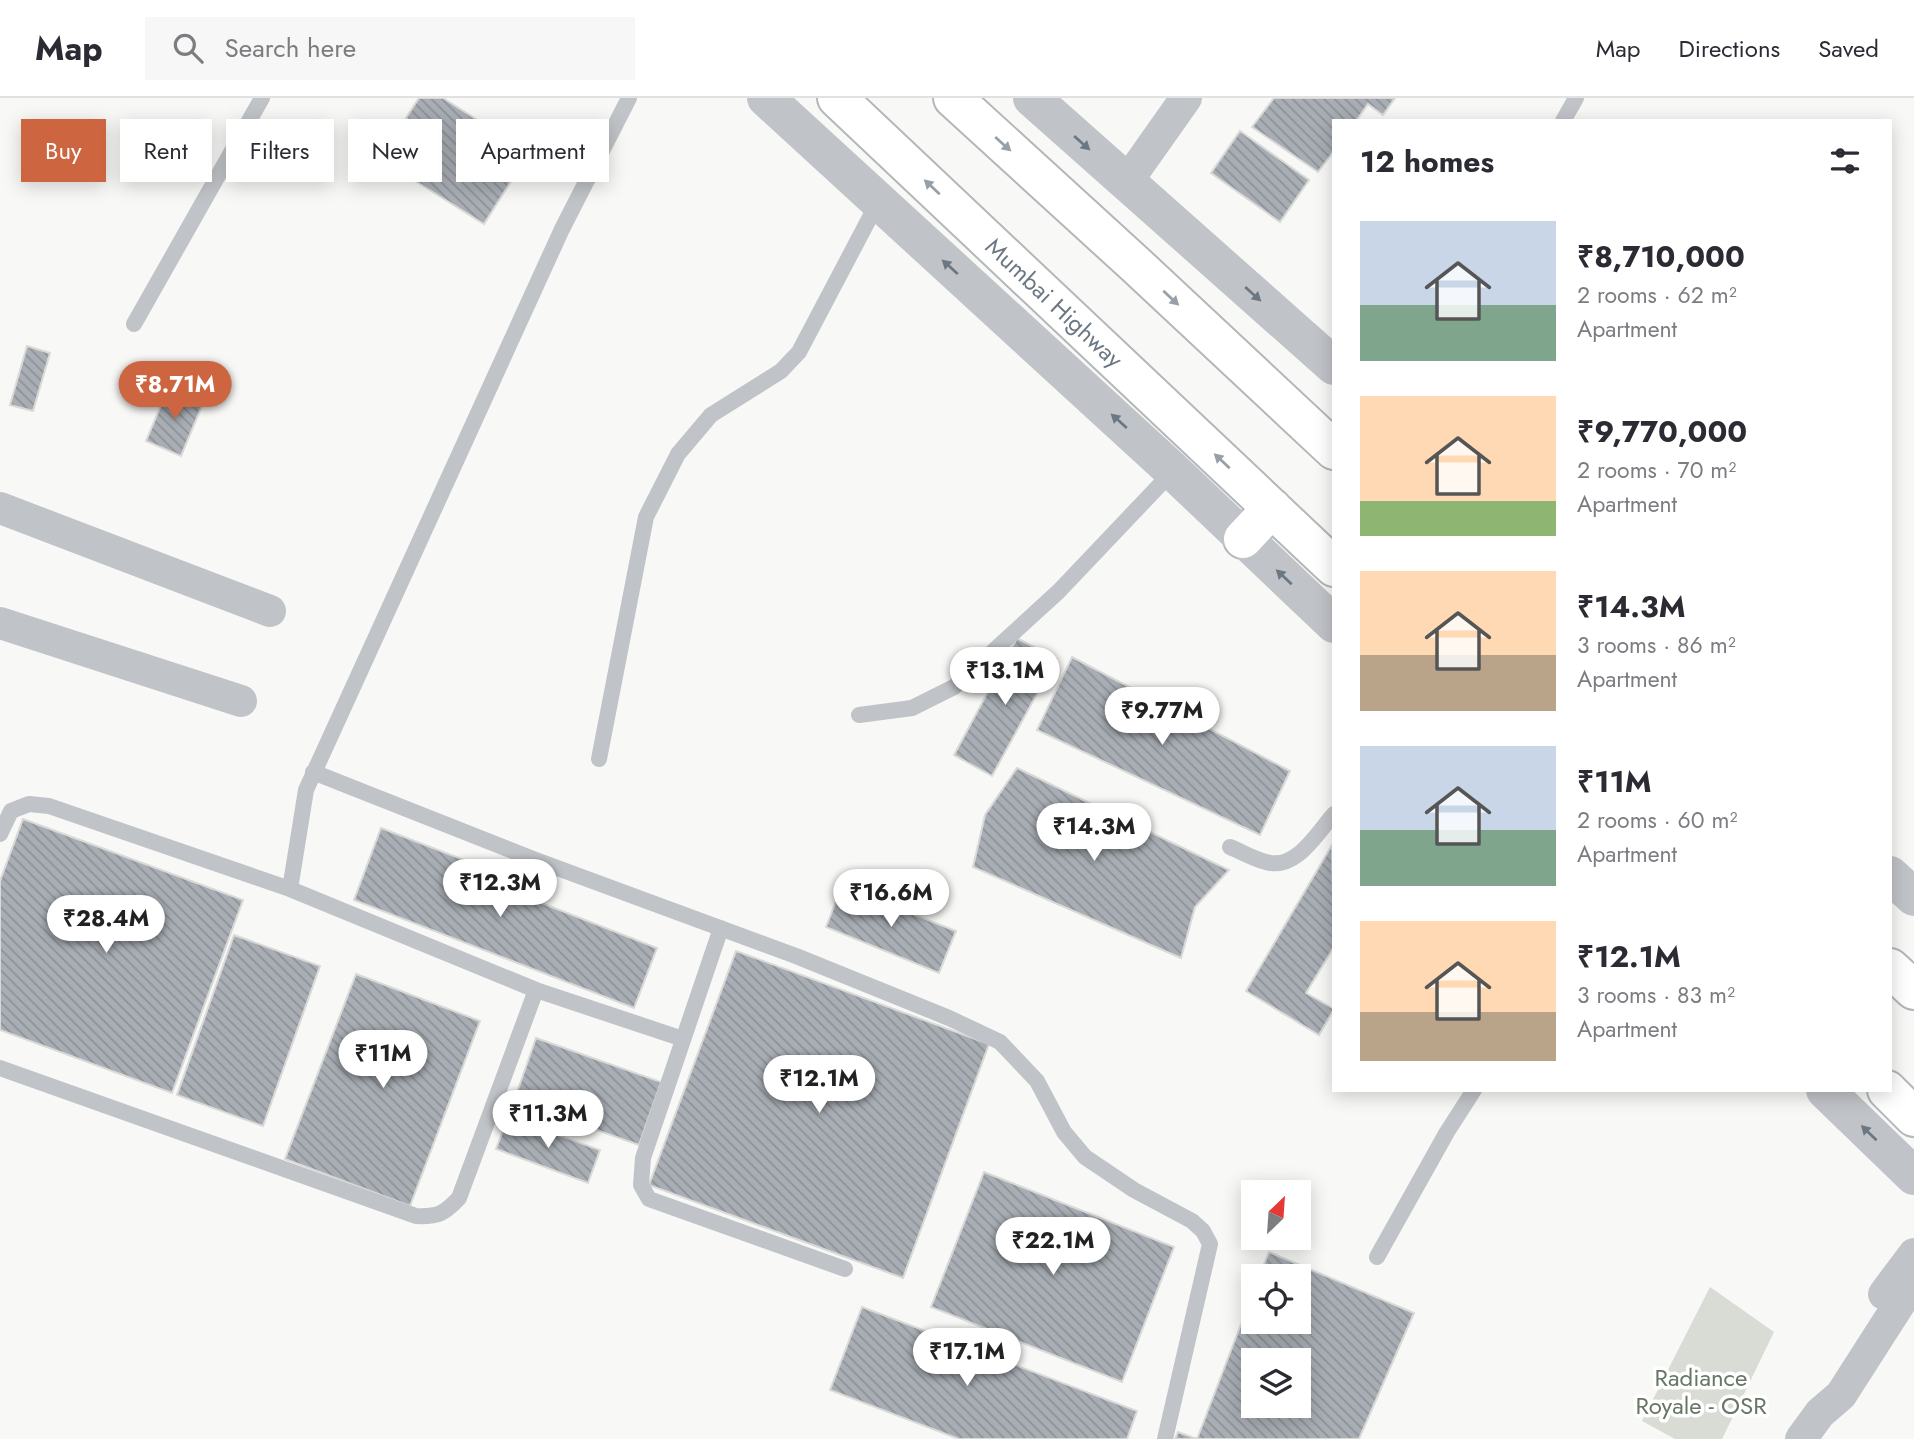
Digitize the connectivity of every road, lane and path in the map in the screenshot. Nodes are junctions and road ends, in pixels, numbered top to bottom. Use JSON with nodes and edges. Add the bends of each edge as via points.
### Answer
{"nodes":[{"id":1,"x":262,"y":98,"type":"edge"},
{"id":2,"x":629,"y":98,"type":"edge"},
{"id":3,"x":766,"y":98,"type":"edge"},
{"id":4,"x":837,"y":98,"type":"edge"},
{"id":5,"x":953,"y":98,"type":"edge"},
{"id":6,"x":1031,"y":98,"type":"edge"},
{"id":7,"x":1186,"y":98,"type":"edge"},
{"id":8,"x":1576,"y":98,"type":"edge"},
{"id":9,"x":1564,"y":119,"type":"edge"},
{"id":10,"x":1126,"y":183,"type":"junction"},
{"id":11,"x":878,"y":202,"type":"junction"},
{"id":12,"x":134,"y":324,"type":"dead end"},
{"id":13,"x":1332,"y":364,"type":"edge"},
{"id":14,"x":1332,"y":448,"type":"edge"},
{"id":15,"x":1173,"y":471,"type":"junction"},
{"id":16,"x":0,"y":508,"type":"edge"},
{"id":17,"x":1272,"y":508,"type":"junction"},
{"id":18,"x":1243,"y":539,"type":"junction"},
{"id":19,"x":1332,"y":564,"type":"edge"},
{"id":20,"x":270,"y":611,"type":"dead end"},
{"id":21,"x":1332,"y":622,"type":"edge"},
{"id":22,"x":0,"y":623,"type":"edge"},
{"id":23,"x":241,"y":701,"type":"dead end"},
{"id":24,"x":859,"y":715,"type":"dead end"},
{"id":25,"x":599,"y":758,"type":"dead end"},
{"id":26,"x":313,"y":772,"type":"junction"},
{"id":27,"x":1332,"y":816,"type":"edge"},
{"id":28,"x":0,"y":834,"type":"edge"},
{"id":29,"x":1230,"y":847,"type":"dead end"},
{"id":30,"x":1892,"y":877,"type":"edge"},
{"id":31,"x":290,"y":889,"type":"junction"},
{"id":32,"x":1914,"y":897,"type":"edge"},
{"id":33,"x":721,"y":928,"type":"junction"},
{"id":34,"x":1892,"y":970,"type":"edge"},
{"id":35,"x":536,"y":990,"type":"junction"},
{"id":36,"x":1914,"y":990,"type":"edge"},
{"id":37,"x":683,"y":1039,"type":"junction"},
{"id":38,"x":0,"y":1068,"type":"edge"},
{"id":39,"x":1473,"y":1092,"type":"edge"},
{"id":40,"x":1827,"y":1092,"type":"edge"},
{"id":41,"x":1889,"y":1092,"type":"edge"},
{"id":42,"x":1914,"y":1117,"type":"edge"},
{"id":43,"x":1914,"y":1176,"type":"edge"},
{"id":44,"x":1914,"y":1254,"type":"edge"},
{"id":45,"x":1377,"y":1256,"type":"dead end"},
{"id":46,"x":845,"y":1269,"type":"dead end"},
{"id":47,"x":1914,"y":1281,"type":"edge"},
{"id":48,"x":1820,"y":1413,"type":"junction"},
{"id":49,"x":1165,"y":1439,"type":"edge"},
{"id":50,"x":1801,"y":1439,"type":"edge"}],
"edges":[{"from":1,"to":12,"type":"lane"},
{"from":2,"to":26,"type":"lane","via":[[562,229]]},
{"from":3,"to":11,"type":"street"},
{"from":17,"to":4,"type":"highway","name":"Mumbai Highway","one_way":true},
{"from":5,"to":14,"type":"highway","one_way":true},
{"from":6,"to":10,"type":"street","one_way":true},
{"from":7,"to":10,"type":"street"},
{"from":8,"to":9,"type":"lane"},
{"from":10,"to":13,"type":"street","one_way":true},
{"from":15,"to":11,"type":"street","one_way":true},
{"from":11,"to":25,"type":"lane","via":[[799,352],[781,371],[711,415],[678,454],[646,517]]},
{"from":15,"to":18,"type":"street"},
{"from":15,"to":24,"type":"lane","via":[[1059,591],[954,687],[912,708]]},
{"from":16,"to":20,"type":"street"},
{"from":17,"to":18,"type":"highway"},
{"from":17,"to":19,"type":"highway","name":"Mumbai Highway"},
{"from":21,"to":18,"type":"street","one_way":true},
{"from":22,"to":23,"type":"street"},
{"from":26,"to":31,"type":"lane"},
{"from":26,"to":33,"type":"lane"},
{"from":27,"to":29,"type":"lane","via":[[1301,853],[1282,862],[1268,863]]},
{"from":28,"to":31,"type":"lane","via":[[11,811],[29,804],[50,806]]},
{"from":30,"to":32,"type":"street"},
{"from":31,"to":35,"type":"lane"},
{"from":33,"to":37,"type":"lane"},
{"from":33,"to":49,"type":"lane","via":[[1000,1042],[1037,1081],[1064,1132],[1085,1157],[1203,1231],[1210,1244]]},
{"from":34,"to":36,"type":"highway"},
{"from":35,"to":37,"type":"lane"},
{"from":35,"to":38,"type":"lane","via":[[459,1198],[433,1217],[403,1212]]},
{"from":37,"to":46,"type":"lane","via":[[643,1158],[641,1185],[649,1199]]},
{"from":39,"to":45,"type":"lane"},
{"from":43,"to":40,"type":"street","one_way":true},
{"from":41,"to":42,"type":"highway"},
{"from":44,"to":48,"type":"street","via":[[1822,1386]]},
{"from":47,"to":48,"type":"street","via":[[1841,1395]]},
{"from":48,"to":50,"type":"street"}]}
